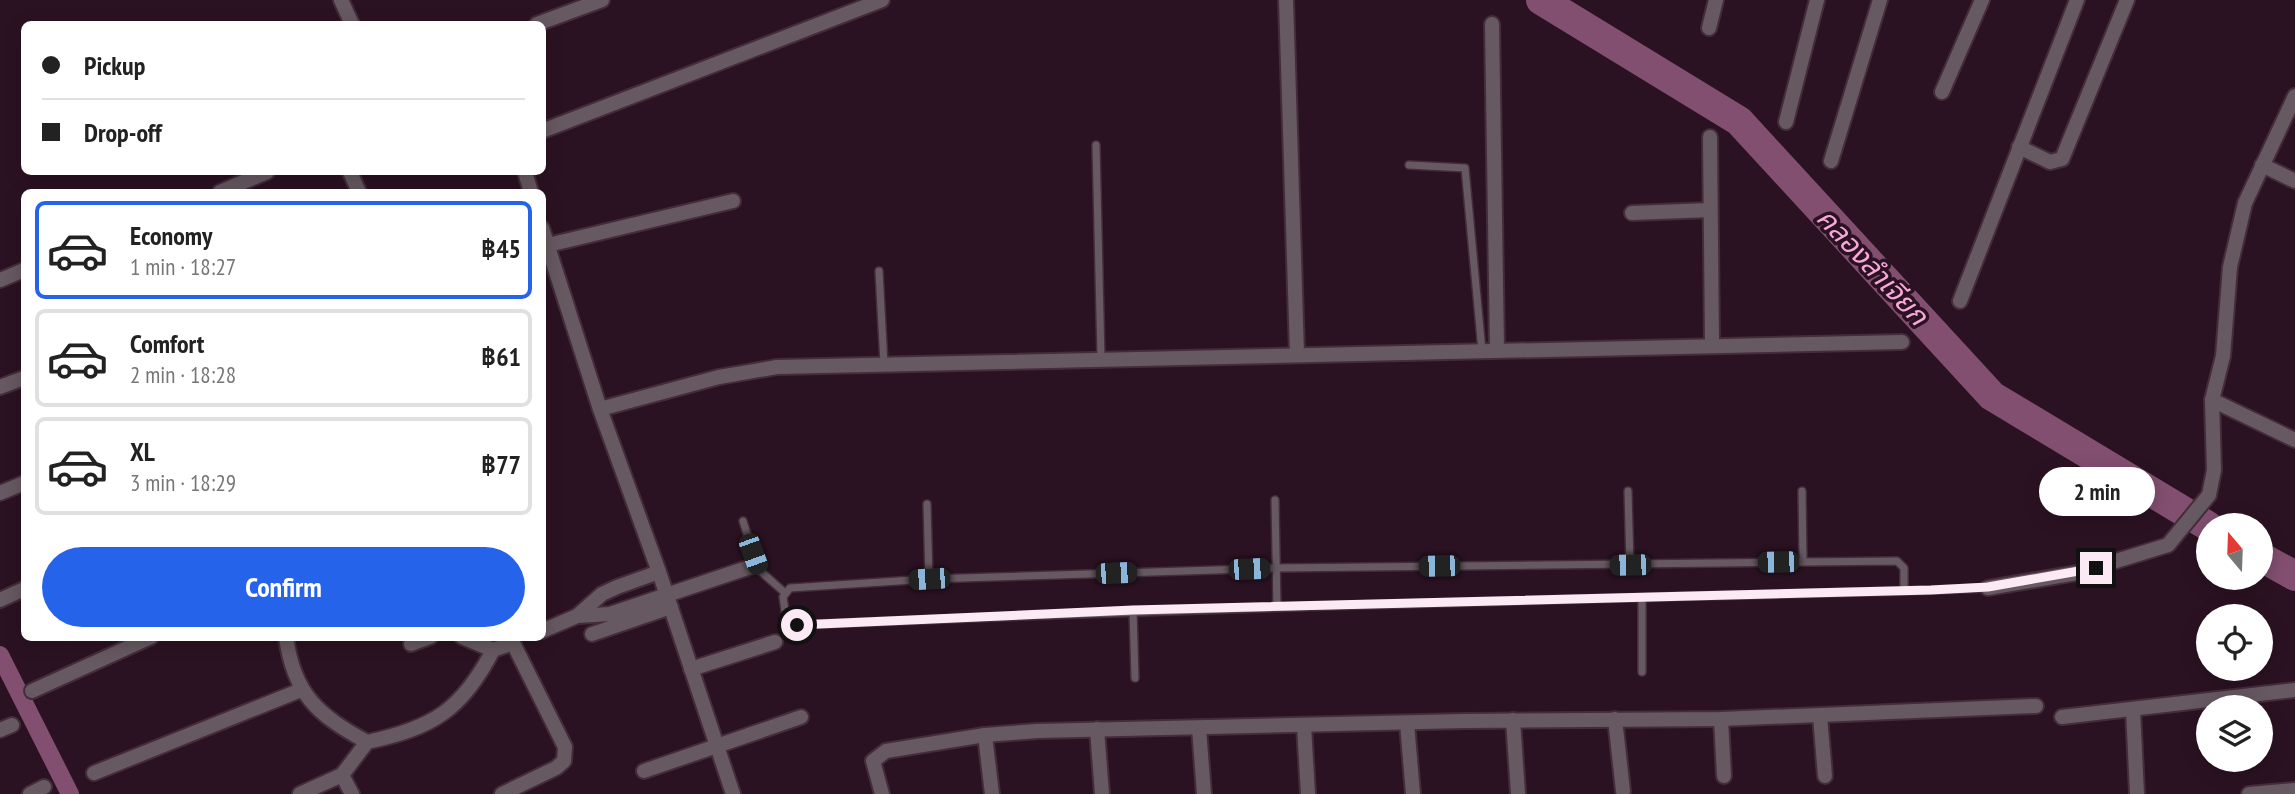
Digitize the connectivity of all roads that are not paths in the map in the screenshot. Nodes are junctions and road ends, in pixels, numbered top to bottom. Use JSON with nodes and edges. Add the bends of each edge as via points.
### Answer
{"nodes":[{"id":1,"x":341,"y":0,"type":"edge"},
{"id":2,"x":602,"y":0,"type":"edge"},
{"id":3,"x":881,"y":0,"type":"edge"},
{"id":4,"x":1286,"y":0,"type":"edge"},
{"id":5,"x":1716,"y":0,"type":"edge"},
{"id":6,"x":1817,"y":0,"type":"edge"},
{"id":7,"x":1880,"y":0,"type":"edge"},
{"id":8,"x":1982,"y":0,"type":"edge"},
{"id":9,"x":2077,"y":0,"type":"edge"},
{"id":10,"x":2127,"y":0,"type":"edge"},
{"id":11,"x":351,"y":21,"type":"edge"},
{"id":12,"x":545,"y":21,"type":"edge"},
{"id":13,"x":1492,"y":24,"type":"dead end"},
{"id":14,"x":1709,"y":28,"type":"dead end"},
{"id":15,"x":1942,"y":92,"type":"dead end"},
{"id":16,"x":2295,"y":96,"type":"edge"},
{"id":17,"x":1786,"y":122,"type":"dead end"},
{"id":18,"x":546,"y":129,"type":"edge"},
{"id":19,"x":1710,"y":137,"type":"dead end"},
{"id":20,"x":1096,"y":145,"type":"dead end"},
{"id":21,"x":2019,"y":147,"type":"junction"},
{"id":22,"x":1831,"y":161,"type":"dead end"},
{"id":23,"x":1409,"y":164,"type":"dead end"},
{"id":24,"x":2262,"y":165,"type":"junction"},
{"id":25,"x":260,"y":175,"type":"edge"},
{"id":26,"x":2295,"y":181,"type":"edge"},
{"id":27,"x":227,"y":189,"type":"edge"},
{"id":28,"x":733,"y":201,"type":"dead end"},
{"id":29,"x":1710,"y":210,"type":"junction"},
{"id":30,"x":1632,"y":214,"type":"dead end"},
{"id":31,"x":546,"y":239,"type":"edge"},
{"id":32,"x":548,"y":245,"type":"junction"},
{"id":33,"x":21,"y":271,"type":"edge"},
{"id":34,"x":879,"y":271,"type":"dead end"},
{"id":35,"x":0,"y":280,"type":"edge"},
{"id":36,"x":1960,"y":301,"type":"dead end"},
{"id":37,"x":1902,"y":342,"type":"dead end"},
{"id":38,"x":1712,"y":344,"type":"junction"},
{"id":39,"x":1489,"y":350,"type":"junction"},
{"id":40,"x":1297,"y":354,"type":"junction"},
{"id":41,"x":1101,"y":359,"type":"junction"},
{"id":42,"x":884,"y":365,"type":"junction"},
{"id":43,"x":21,"y":379,"type":"edge"},
{"id":44,"x":0,"y":387,"type":"edge"},
{"id":45,"x":2212,"y":400,"type":"junction"},
{"id":46,"x":600,"y":409,"type":"junction"},
{"id":47,"x":2295,"y":440,"type":"edge"},
{"id":48,"x":21,"y":484,"type":"edge"},
{"id":49,"x":1628,"y":491,"type":"dead end"},
{"id":50,"x":1802,"y":491,"type":"dead end"},
{"id":51,"x":0,"y":493,"type":"edge"},
{"id":52,"x":1275,"y":500,"type":"dead end"},
{"id":53,"x":928,"y":504,"type":"dead end"},
{"id":54,"x":743,"y":521,"type":"dead end"},
{"id":55,"x":1803,"y":561,"type":"junction"},
{"id":56,"x":1630,"y":565,"type":"junction"},
{"id":57,"x":750,"y":567,"type":"dead end"},
{"id":58,"x":1276,"y":568,"type":"junction"},
{"id":59,"x":659,"y":572,"type":"junction"},
{"id":60,"x":929,"y":579,"type":"junction"},
{"id":61,"x":1988,"y":587,"type":"joint"},
{"id":62,"x":21,"y":590,"type":"edge"},
{"id":63,"x":1904,"y":591,"type":"junction"},
{"id":64,"x":784,"y":592,"type":"junction"},
{"id":65,"x":1642,"y":598,"type":"junction"},
{"id":66,"x":0,"y":600,"type":"edge"},
{"id":67,"x":669,"y":601,"type":"junction"},
{"id":68,"x":1277,"y":607,"type":"junction"},
{"id":69,"x":1133,"y":610,"type":"junction"},
{"id":70,"x":577,"y":616,"type":"junction"},
{"id":71,"x":546,"y":629,"type":"edge"},
{"id":72,"x":592,"y":634,"type":"dead end"},
{"id":73,"x":142,"y":641,"type":"edge"},
{"id":74,"x":286,"y":641,"type":"edge"},
{"id":75,"x":419,"y":641,"type":"edge"},
{"id":76,"x":472,"y":641,"type":"edge"},
{"id":77,"x":518,"y":641,"type":"edge"},
{"id":78,"x":775,"y":642,"type":"dead end"},
{"id":79,"x":513,"y":643,"type":"junction"},
{"id":80,"x":411,"y":644,"type":"dead end"},
{"id":81,"x":493,"y":650,"type":"junction"},
{"id":82,"x":691,"y":669,"type":"junction"},
{"id":83,"x":1642,"y":672,"type":"dead end"},
{"id":84,"x":1135,"y":678,"type":"dead end"},
{"id":85,"x":301,"y":690,"type":"junction"},
{"id":86,"x":2295,"y":690,"type":"edge"},
{"id":87,"x":32,"y":691,"type":"dead end"},
{"id":88,"x":2036,"y":706,"type":"dead end"},
{"id":89,"x":2133,"y":710,"type":"junction"},
{"id":90,"x":1820,"y":716,"type":"junction"},
{"id":91,"x":801,"y":717,"type":"dead end"},
{"id":92,"x":2062,"y":717,"type":"dead end"},
{"id":93,"x":1615,"y":719,"type":"junction"},
{"id":94,"x":1721,"y":719,"type":"junction"},
{"id":95,"x":1513,"y":720,"type":"junction"},
{"id":96,"x":1407,"y":723,"type":"junction"},
{"id":97,"x":1304,"y":726,"type":"junction"},
{"id":98,"x":1199,"y":728,"type":"junction"},
{"id":99,"x":1097,"y":729,"type":"junction"},
{"id":100,"x":985,"y":735,"type":"junction"},
{"id":101,"x":367,"y":742,"type":"junction"},
{"id":102,"x":716,"y":746,"type":"junction"},
{"id":103,"x":644,"y":771,"type":"dead end"},
{"id":104,"x":94,"y":774,"type":"dead end"},
{"id":105,"x":342,"y":775,"type":"junction"},
{"id":106,"x":1724,"y":776,"type":"dead end"},
{"id":107,"x":1825,"y":776,"type":"dead end"},
{"id":108,"x":44,"y":788,"type":"dead end"},
{"id":109,"x":2295,"y":790,"type":"edge"},
{"id":110,"x":1623,"y":791,"type":"dead end"},
{"id":111,"x":1518,"y":793,"type":"edge"},
{"id":112,"x":30,"y":794,"type":"edge"},
{"id":113,"x":300,"y":794,"type":"edge"},
{"id":114,"x":352,"y":794,"type":"edge"},
{"id":115,"x":502,"y":794,"type":"edge"},
{"id":116,"x":733,"y":794,"type":"edge"},
{"id":117,"x":882,"y":794,"type":"edge"},
{"id":118,"x":992,"y":794,"type":"edge"},
{"id":119,"x":1102,"y":794,"type":"edge"},
{"id":120,"x":1204,"y":794,"type":"edge"},
{"id":121,"x":1308,"y":794,"type":"edge"},
{"id":122,"x":1413,"y":794,"type":"edge"},
{"id":123,"x":2137,"y":794,"type":"edge"},
{"id":124,"x":2249,"y":794,"type":"edge"}],
"edges":[{"from":1,"to":11,"type":"street"},
{"from":2,"to":12,"type":"street"},
{"from":3,"to":18,"type":"street"},
{"from":4,"to":40,"type":"street"},
{"from":5,"to":14,"type":"street"},
{"from":6,"to":17,"type":"street"},
{"from":7,"to":22,"type":"street"},
{"from":8,"to":15,"type":"street"},
{"from":9,"to":21,"type":"street"},
{"from":10,"to":21,"type":"street","via":[[2062,159],[2050,162]]},
{"from":13,"to":39,"type":"street"},
{"from":16,"to":24,"type":"street"},
{"from":19,"to":29,"type":"street"},
{"from":20,"to":41,"type":"lane"},
{"from":21,"to":36,"type":"street"},
{"from":23,"to":39,"type":"lane","via":[[1465,168]]},
{"from":24,"to":26,"type":"street"},
{"from":24,"to":45,"type":"street","via":[[2245,203],[2230,267],[2222,356]]},
{"from":25,"to":27,"type":"street"},
{"from":28,"to":32,"type":"street"},
{"from":29,"to":30,"type":"street"},
{"from":29,"to":38,"type":"street"},
{"from":31,"to":32,"type":"street"},
{"from":32,"to":46,"type":"street"},
{"from":33,"to":35,"type":"street"},
{"from":34,"to":42,"type":"lane"},
{"from":37,"to":38,"type":"street"},
{"from":38,"to":39,"type":"street"},
{"from":39,"to":40,"type":"street"},
{"from":40,"to":41,"type":"street"},
{"from":41,"to":42,"type":"street"},
{"from":42,"to":46,"type":"street","via":[[777,367],[719,377]]},
{"from":43,"to":44,"type":"street"},
{"from":45,"to":47,"type":"street"},
{"from":45,"to":61,"type":"street","via":[[2214,470],[2209,495],[2168,545],[2077,573]]},
{"from":46,"to":59,"type":"street"},
{"from":48,"to":51,"type":"street"},
{"from":49,"to":56,"type":"lane"},
{"from":50,"to":55,"type":"lane"},
{"from":52,"to":58,"type":"lane"},
{"from":53,"to":60,"type":"lane"},
{"from":54,"to":64,"type":"lane","via":[[758,569]]},
{"from":55,"to":56,"type":"lane"},
{"from":55,"to":63,"type":"lane","via":[[1897,561],[1904,568]]},
{"from":56,"to":58,"type":"lane"},
{"from":57,"to":67,"type":"street"},
{"from":58,"to":60,"type":"lane"},
{"from":58,"to":68,"type":"lane"},
{"from":59,"to":67,"type":"street"},
{"from":59,"to":70,"type":"street","via":[[602,594]]},
{"from":60,"to":64,"type":"lane","via":[[796,587]]},
{"from":61,"to":63,"type":"lane"},
{"from":62,"to":66,"type":"street"},
{"from":63,"to":65,"type":"lane"},
{"from":64,"to":69,"type":"lane","via":[[786,617],[797,625]]},
{"from":65,"to":68,"type":"lane"},
{"from":65,"to":83,"type":"lane"},
{"from":67,"to":70,"type":"street"},
{"from":67,"to":72,"type":"street"},
{"from":67,"to":82,"type":"street"},
{"from":68,"to":69,"type":"lane"},
{"from":69,"to":84,"type":"lane"},
{"from":70,"to":71,"type":"street"},
{"from":73,"to":87,"type":"street"},
{"from":74,"to":85,"type":"street"},
{"from":75,"to":80,"type":"street"},
{"from":76,"to":81,"type":"street"},
{"from":77,"to":79,"type":"street"},
{"from":78,"to":82,"type":"street"},
{"from":79,"to":81,"type":"street"},
{"from":79,"to":115,"type":"street","via":[[565,755],[556,768]]},
{"from":81,"to":101,"type":"street","via":[[476,683],[456,705],[435,720]]},
{"from":82,"to":102,"type":"street"},
{"from":85,"to":101,"type":"street","via":[[325,716]]},
{"from":85,"to":104,"type":"street"},
{"from":86,"to":89,"type":"street"},
{"from":88,"to":90,"type":"street"},
{"from":89,"to":92,"type":"street"},
{"from":89,"to":123,"type":"street"},
{"from":90,"to":94,"type":"street"},
{"from":90,"to":107,"type":"street"},
{"from":91,"to":102,"type":"street"},
{"from":93,"to":94,"type":"street"},
{"from":93,"to":95,"type":"street"},
{"from":93,"to":110,"type":"street"},
{"from":94,"to":106,"type":"street"},
{"from":95,"to":96,"type":"street"},
{"from":95,"to":111,"type":"street"},
{"from":96,"to":97,"type":"street"},
{"from":96,"to":122,"type":"street"},
{"from":97,"to":98,"type":"street"},
{"from":97,"to":121,"type":"street"},
{"from":98,"to":99,"type":"street"},
{"from":98,"to":120,"type":"street"},
{"from":99,"to":100,"type":"street"},
{"from":99,"to":119,"type":"street"},
{"from":100,"to":117,"type":"street","via":[[886,751],[873,761]]},
{"from":100,"to":118,"type":"street"},
{"from":101,"to":105,"type":"street"},
{"from":102,"to":103,"type":"street"},
{"from":102,"to":116,"type":"street"},
{"from":105,"to":113,"type":"street"},
{"from":105,"to":114,"type":"street"},
{"from":108,"to":112,"type":"street"},
{"from":109,"to":124,"type":"street"}]}
